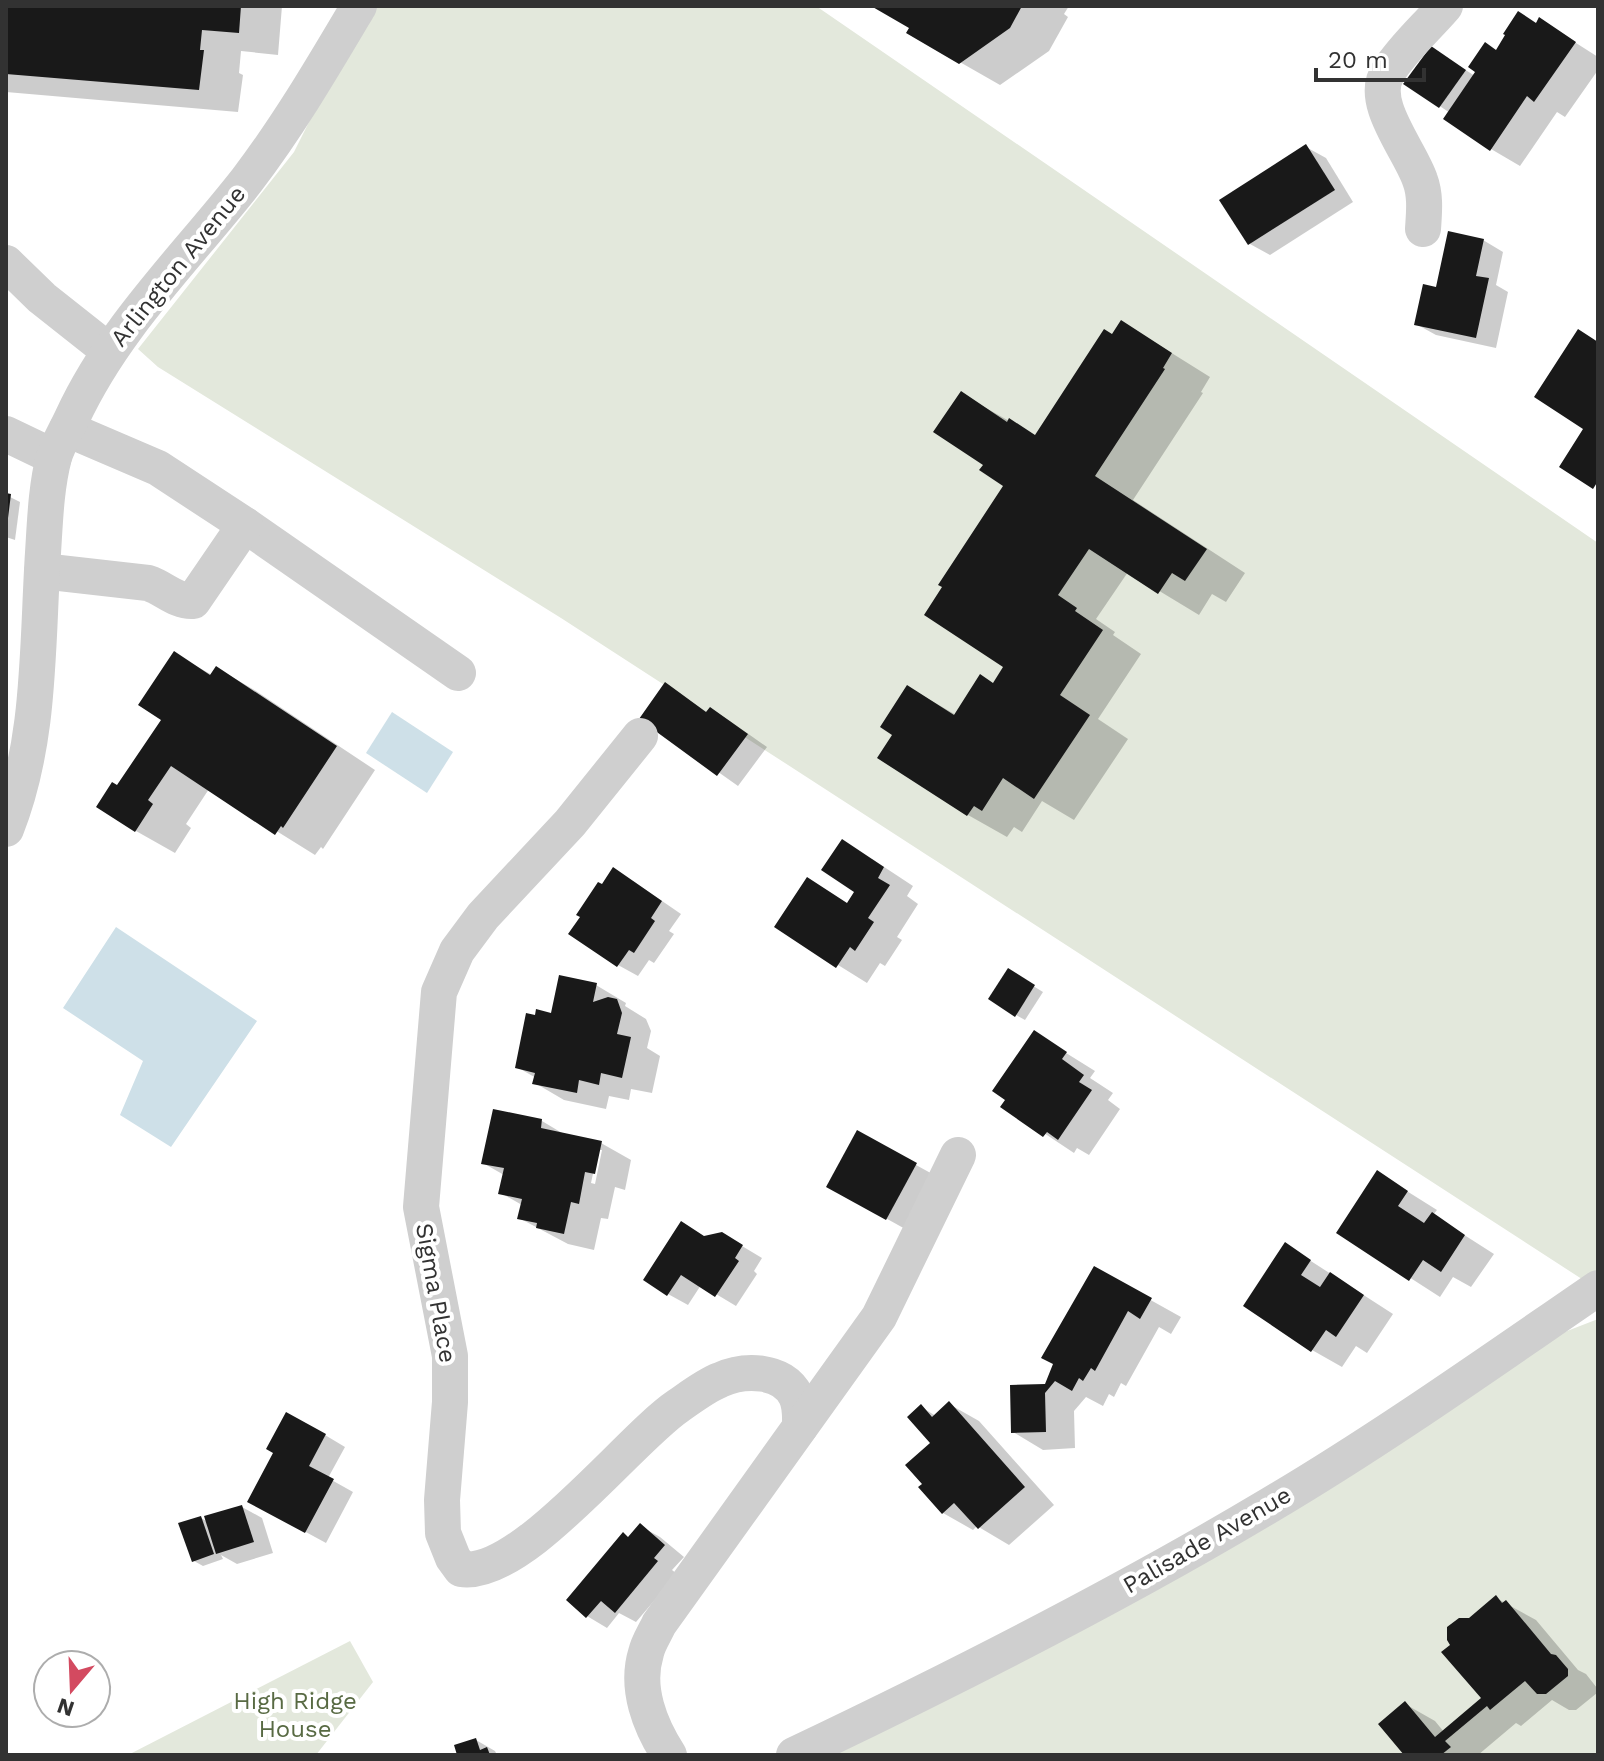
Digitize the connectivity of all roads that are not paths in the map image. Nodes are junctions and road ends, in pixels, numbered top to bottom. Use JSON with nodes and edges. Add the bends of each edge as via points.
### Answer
{"nodes":[{"id":1,"x":359,"y":6,"type":"edge"},
{"id":2,"x":1445,"y":6,"type":"edge"},
{"id":3,"x":1423,"y":229,"type":"dead end"},
{"id":4,"x":6,"y":263,"type":"edge"},
{"id":5,"x":109,"y":351,"type":"junction"},
{"id":6,"x":6,"y":434,"type":"edge"},
{"id":7,"x":60,"y":443,"type":"junction"},
{"id":8,"x":245,"y":525,"type":"junction"},
{"id":9,"x":42,"y":571,"type":"junction"},
{"id":10,"x":458,"y":673,"type":"dead end"},
{"id":11,"x":640,"y":736,"type":"dead end"},
{"id":12,"x":6,"y":829,"type":"edge"},
{"id":13,"x":958,"y":1155,"type":"dead end"},
{"id":14,"x":1598,"y":1288,"type":"edge"},
{"id":15,"x":800,"y":1427,"type":"junction"},
{"id":16,"x":669,"y":1755,"type":"edge"},
{"id":17,"x":794,"y":1755,"type":"edge"}],
"edges":[{"from":1,"to":5,"type":"street","name":"Arlington Avenue","via":[[264,157]]},
{"from":2,"to":3,"type":"street","via":[[1387,73],[1381,89],[1383,104],[1421,183]]},
{"from":4,"to":5,"type":"street"},
{"from":5,"to":7,"type":"street","name":"Arlington Avenue"},
{"from":6,"to":7,"type":"street"},
{"from":7,"to":8,"type":"street","via":[[158,468]]},
{"from":7,"to":9,"type":"street","name":"Arlington Avenue","via":[[45,517]]},
{"from":8,"to":9,"type":"street","via":[[193,601],[148,583]]},
{"from":8,"to":10,"type":"street"},
{"from":9,"to":12,"type":"street","name":"Arlington Avenue","via":[[29,749]]},
{"from":11,"to":15,"type":"street","name":"Sigma Place","via":[[570,823],[483,916],[457,951],[439,992],[421,1207],[450,1356],[443,1533],[461,1569],[490,1564],[550,1524],[675,1408],[720,1379],[749,1371],[783,1381],[798,1399]]},
{"from":13,"to":15,"type":"street","via":[[879,1317]]},
{"from":14,"to":17,"type":"street","name":"Palisade Avenue","via":[[1267,1507],[1049,1629]]},
{"from":15,"to":16,"type":"street","via":[[659,1624],[646,1652],[641,1679],[646,1705]]}]}
